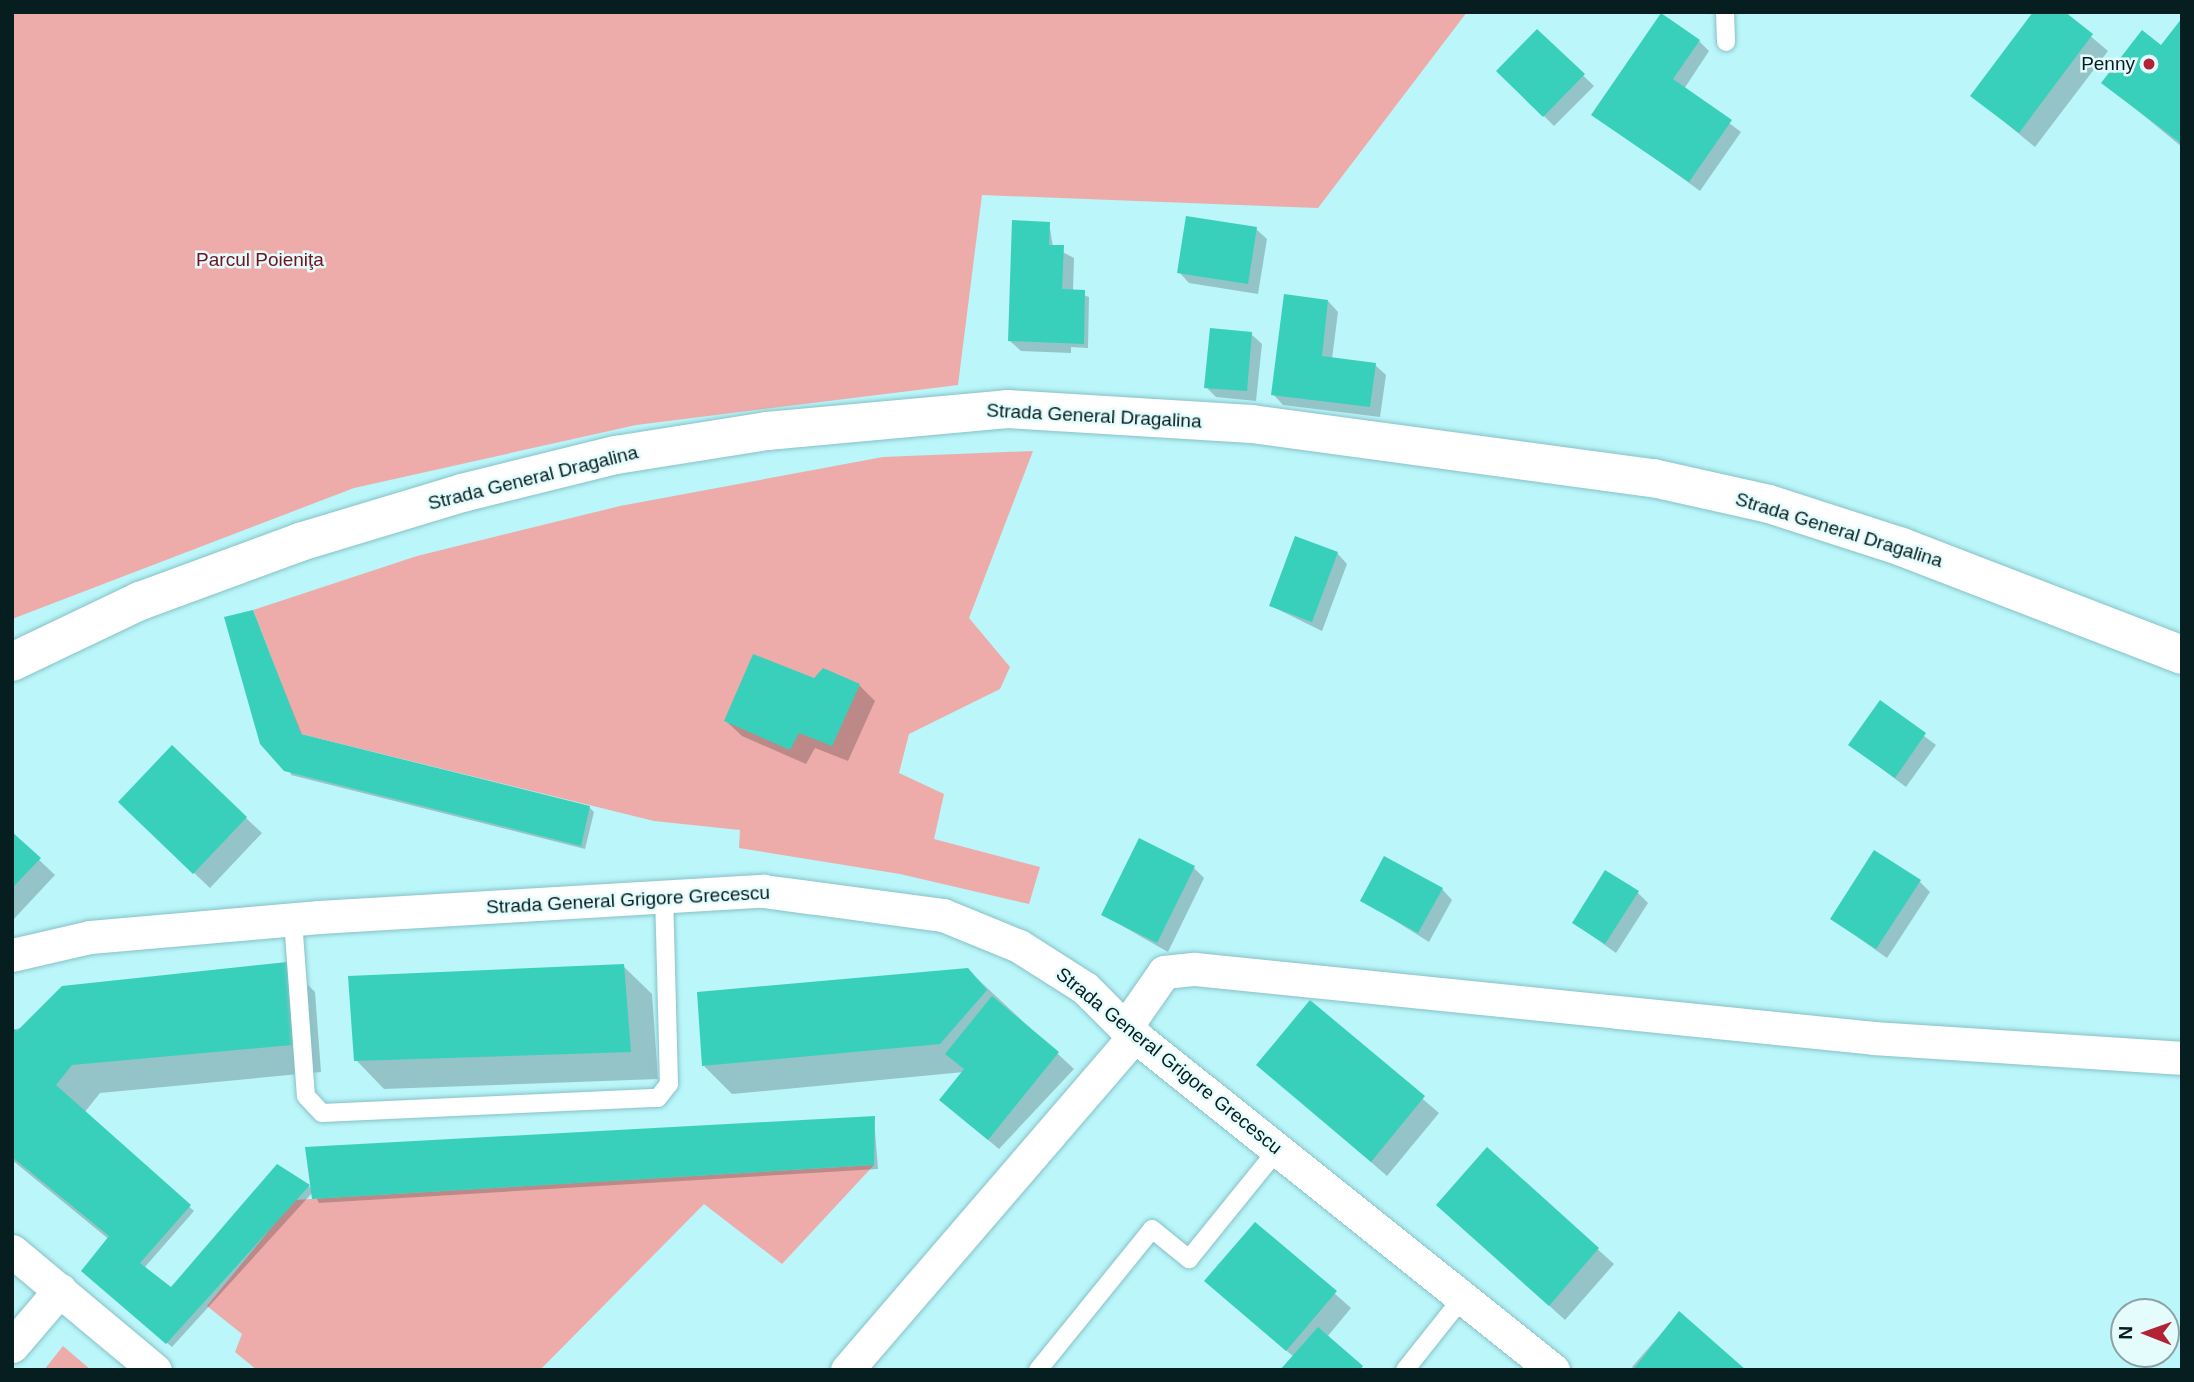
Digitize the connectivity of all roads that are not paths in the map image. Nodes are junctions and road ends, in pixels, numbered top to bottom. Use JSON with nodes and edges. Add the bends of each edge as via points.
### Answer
{"nodes":[{"id":1,"x":1725,"y":12,"type":"edge"},
{"id":2,"x":1726,"y":42,"type":"dead end"},
{"id":3,"x":2182,"y":655,"type":"edge"},
{"id":4,"x":12,"y":662,"type":"edge"},
{"id":5,"x":664,"y":897,"type":"junction"},
{"id":6,"x":293,"y":920,"type":"junction"},
{"id":7,"x":12,"y":955,"type":"edge"},
{"id":8,"x":1130,"y":1031,"type":"junction"},
{"id":9,"x":2182,"y":1058,"type":"edge"},
{"id":10,"x":1278,"y":1149,"type":"junction"},
{"id":11,"x":12,"y":1251,"type":"edge"},
{"id":12,"x":60,"y":1290,"type":"junction"},
{"id":13,"x":1463,"y":1297,"type":"junction"},
{"id":14,"x":12,"y":1346,"type":"edge"},
{"id":15,"x":155,"y":1370,"type":"edge"},
{"id":16,"x":847,"y":1370,"type":"edge"},
{"id":17,"x":1038,"y":1370,"type":"edge"},
{"id":18,"x":1405,"y":1370,"type":"edge"},
{"id":19,"x":1553,"y":1370,"type":"edge"}],
"edges":[{"from":1,"to":2,"type":"lane"},
{"from":3,"to":4,"type":"main road","name":"Strada General Dragalina","via":[[1902,547],[1769,504],[1653,478],[1252,424],[1007,409],[767,431],[617,455],[462,493],[300,542],[141,601]]},
{"from":5,"to":6,"type":"street","name":"Strada General Grigore Grecescu"},
{"from":5,"to":6,"type":"lane","via":[[669,1084],[658,1098],[322,1113],[306,1096]]},
{"from":5,"to":8,"type":"street","name":"Strada General Grigore Grecescu","via":[[763,891],[943,915],[1019,946],[1085,988]]},
{"from":6,"to":7,"type":"street","name":"Strada General Grigore Grecescu","via":[[90,937]]},
{"from":8,"to":9,"type":"street","via":[[1164,972],[1195,969],[1874,1038]]},
{"from":8,"to":10,"type":"street","name":"Strada General Grigore Grecescu"},
{"from":8,"to":16,"type":"street"},
{"from":10,"to":13,"type":"street","name":"Strada General Grigore Grecescu"},
{"from":10,"to":17,"type":"lane","via":[[1189,1259],[1152,1229]]},
{"from":11,"to":12,"type":"street"},
{"from":12,"to":14,"type":"street"},
{"from":12,"to":15,"type":"street"},
{"from":13,"to":18,"type":"lane"},
{"from":13,"to":19,"type":"street","name":"Strada General Grigore Grecescu"}]}
